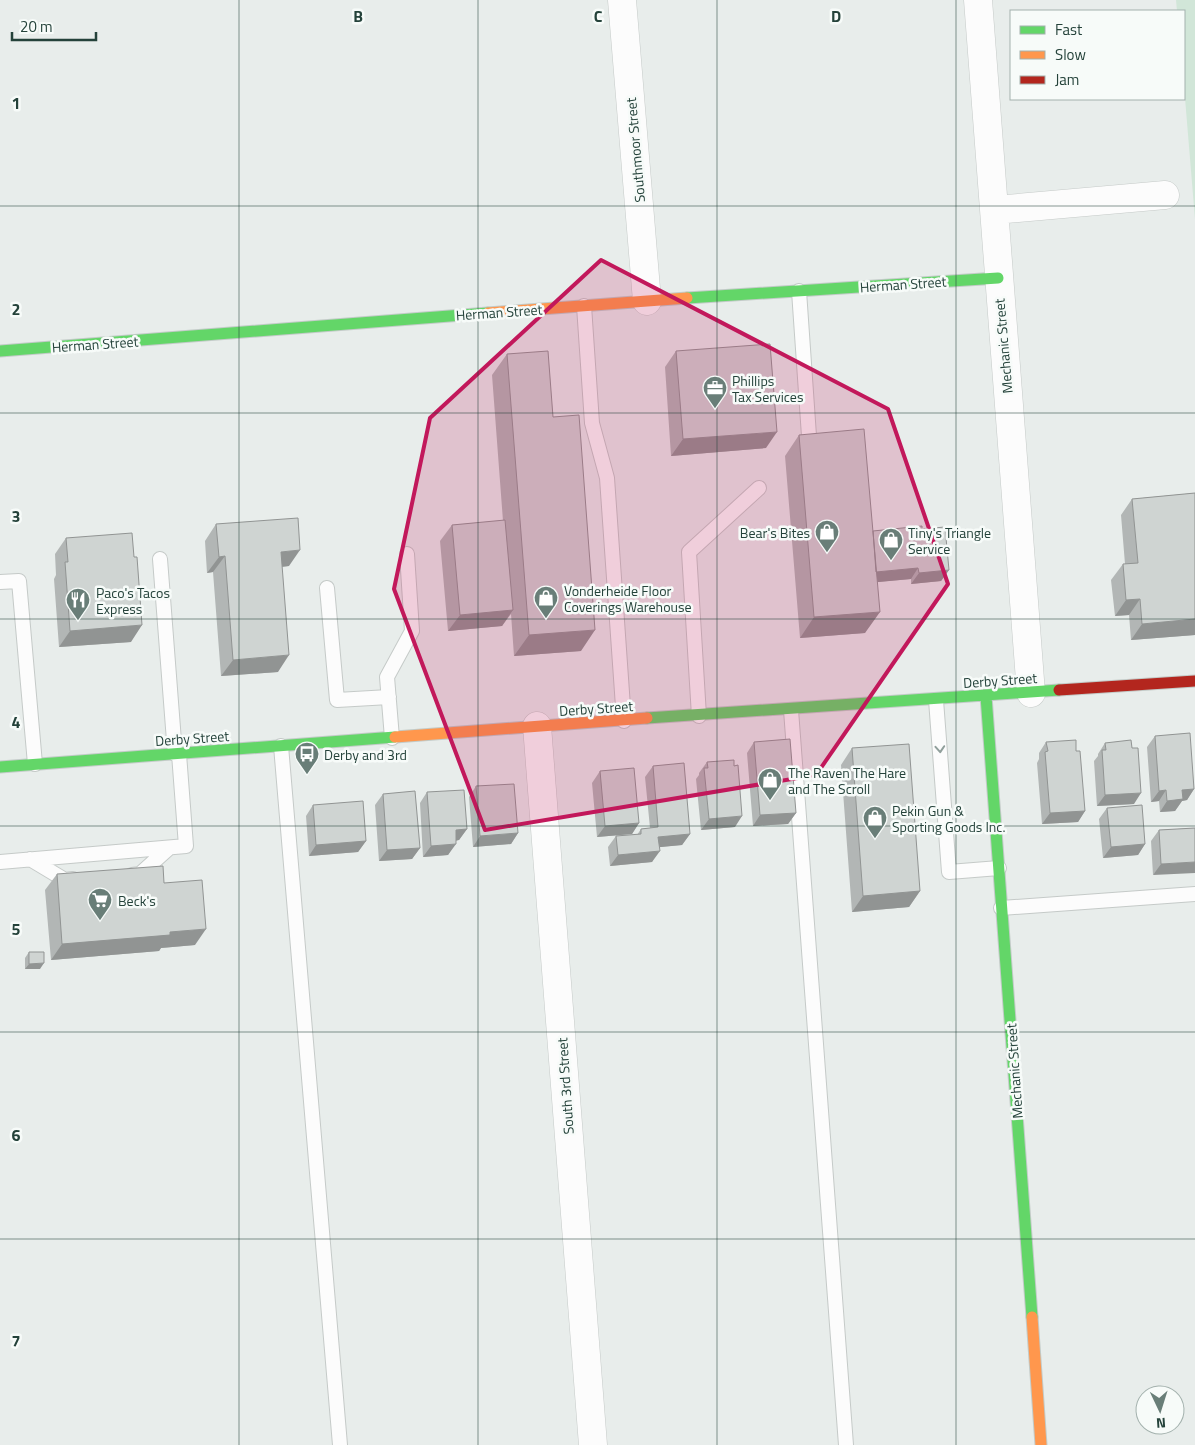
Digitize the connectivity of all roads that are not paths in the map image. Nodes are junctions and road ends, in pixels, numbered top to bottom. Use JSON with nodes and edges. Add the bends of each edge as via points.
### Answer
{"nodes":[{"id":1,"x":622,"y":0,"type":"edge"},
{"id":2,"x":978,"y":0,"type":"edge"},
{"id":3,"x":1165,"y":195,"type":"dead end"},
{"id":4,"x":996,"y":210,"type":"junction"},
{"id":5,"x":998,"y":278,"type":"junction"},
{"id":6,"x":799,"y":291,"type":"junction"},
{"id":7,"x":648,"y":301,"type":"junction"},
{"id":8,"x":584,"y":306,"type":"junction"},
{"id":9,"x":0,"y":351,"type":"edge"},
{"id":10,"x":808,"y":436,"type":"edge"},
{"id":11,"x":759,"y":488,"type":"dead end"},
{"id":12,"x":407,"y":554,"type":"dead end"},
{"id":13,"x":160,"y":559,"type":"dead end"},
{"id":14,"x":0,"y":582,"type":"edge"},
{"id":15,"x":327,"y":588,"type":"dead end"},
{"id":16,"x":1195,"y":681,"type":"edge"},
{"id":17,"x":1031,"y":693,"type":"junction"},
{"id":18,"x":986,"y":696,"type":"junction"},
{"id":19,"x":388,"y":697,"type":"junction"},
{"id":20,"x":936,"y":700,"type":"junction"},
{"id":21,"x":791,"y":710,"type":"junction"},
{"id":22,"x":699,"y":716,"type":"junction"},
{"id":23,"x":624,"y":721,"type":"junction"},
{"id":24,"x":537,"y":726,"type":"junction"},
{"id":25,"x":392,"y":738,"type":"junction"},
{"id":26,"x":281,"y":746,"type":"junction"},
{"id":27,"x":177,"y":754,"type":"junction"},
{"id":28,"x":34,"y":764,"type":"junction"},
{"id":29,"x":0,"y":766,"type":"edge"},
{"id":30,"x":168,"y":848,"type":"junction"},
{"id":31,"x":30,"y":859,"type":"junction"},
{"id":32,"x":0,"y":862,"type":"edge"},
{"id":33,"x":999,"y":868,"type":"junction"},
{"id":34,"x":122,"y":875,"type":"edge"},
{"id":35,"x":84,"y":878,"type":"edge"},
{"id":36,"x":1195,"y":894,"type":"edge"},
{"id":37,"x":1002,"y":908,"type":"junction"},
{"id":38,"x":340,"y":1445,"type":"edge"},
{"id":39,"x":593,"y":1445,"type":"edge"},
{"id":40,"x":846,"y":1445,"type":"edge"},
{"id":41,"x":1041,"y":1445,"type":"edge"}],
"edges":[{"from":1,"to":7,"type":"street","name":"Southmoor Street"},
{"from":2,"to":4,"type":"street","name":"Mechanic Street"},
{"from":3,"to":4,"type":"street"},
{"from":4,"to":5,"type":"street","name":"Mechanic Street"},
{"from":5,"to":6,"type":"street","name":"Herman Street"},
{"from":5,"to":17,"type":"street","name":"Mechanic Street"},
{"from":6,"to":7,"type":"street","name":"Herman Street"},
{"from":6,"to":10,"type":"lane"},
{"from":7,"to":8,"type":"street","name":"Herman Street"},
{"from":8,"to":9,"type":"street","name":"Herman Street"},
{"from":8,"to":23,"type":"lane","via":[[592,423],[607,478]]},
{"from":11,"to":22,"type":"lane","via":[[689,552]]},
{"from":12,"to":19,"type":"lane","via":[[412,631],[387,677]]},
{"from":13,"to":27,"type":"lane"},
{"from":14,"to":28,"type":"lane","via":[[18,581]]},
{"from":15,"to":19,"type":"lane","via":[[337,700]]},
{"from":16,"to":17,"type":"street","name":"Derby Street"},
{"from":17,"to":18,"type":"street","name":"Derby Street"},
{"from":18,"to":20,"type":"street","name":"Derby Street"},
{"from":18,"to":33,"type":"street","name":"Mechanic Street"},
{"from":19,"to":25,"type":"lane"},
{"from":20,"to":21,"type":"street","name":"Derby Street"},
{"from":20,"to":33,"type":"lane","one_way":true,"via":[[949,872]]},
{"from":21,"to":22,"type":"street","name":"Derby Street"},
{"from":21,"to":40,"type":"lane"},
{"from":22,"to":23,"type":"street","name":"Derby Street"},
{"from":23,"to":24,"type":"street","name":"Derby Street"},
{"from":24,"to":25,"type":"street","name":"Derby Street"},
{"from":24,"to":39,"type":"street","name":"South 3rd Street"},
{"from":25,"to":26,"type":"street","name":"Derby Street"},
{"from":26,"to":27,"type":"street","name":"Derby Street"},
{"from":26,"to":38,"type":"lane"},
{"from":27,"to":28,"type":"street","name":"Derby Street"},
{"from":27,"to":30,"type":"lane","via":[[186,846]]},
{"from":28,"to":29,"type":"street","name":"Derby Street"},
{"from":30,"to":31,"type":"lane"},
{"from":30,"to":34,"type":"lane","via":[[140,874]]},
{"from":31,"to":32,"type":"lane"},
{"from":31,"to":35,"type":"lane","via":[[65,880]]},
{"from":33,"to":37,"type":"street","name":"Mechanic Street"},
{"from":36,"to":37,"type":"lane"},
{"from":37,"to":41,"type":"street","name":"Mechanic Street"}]}
